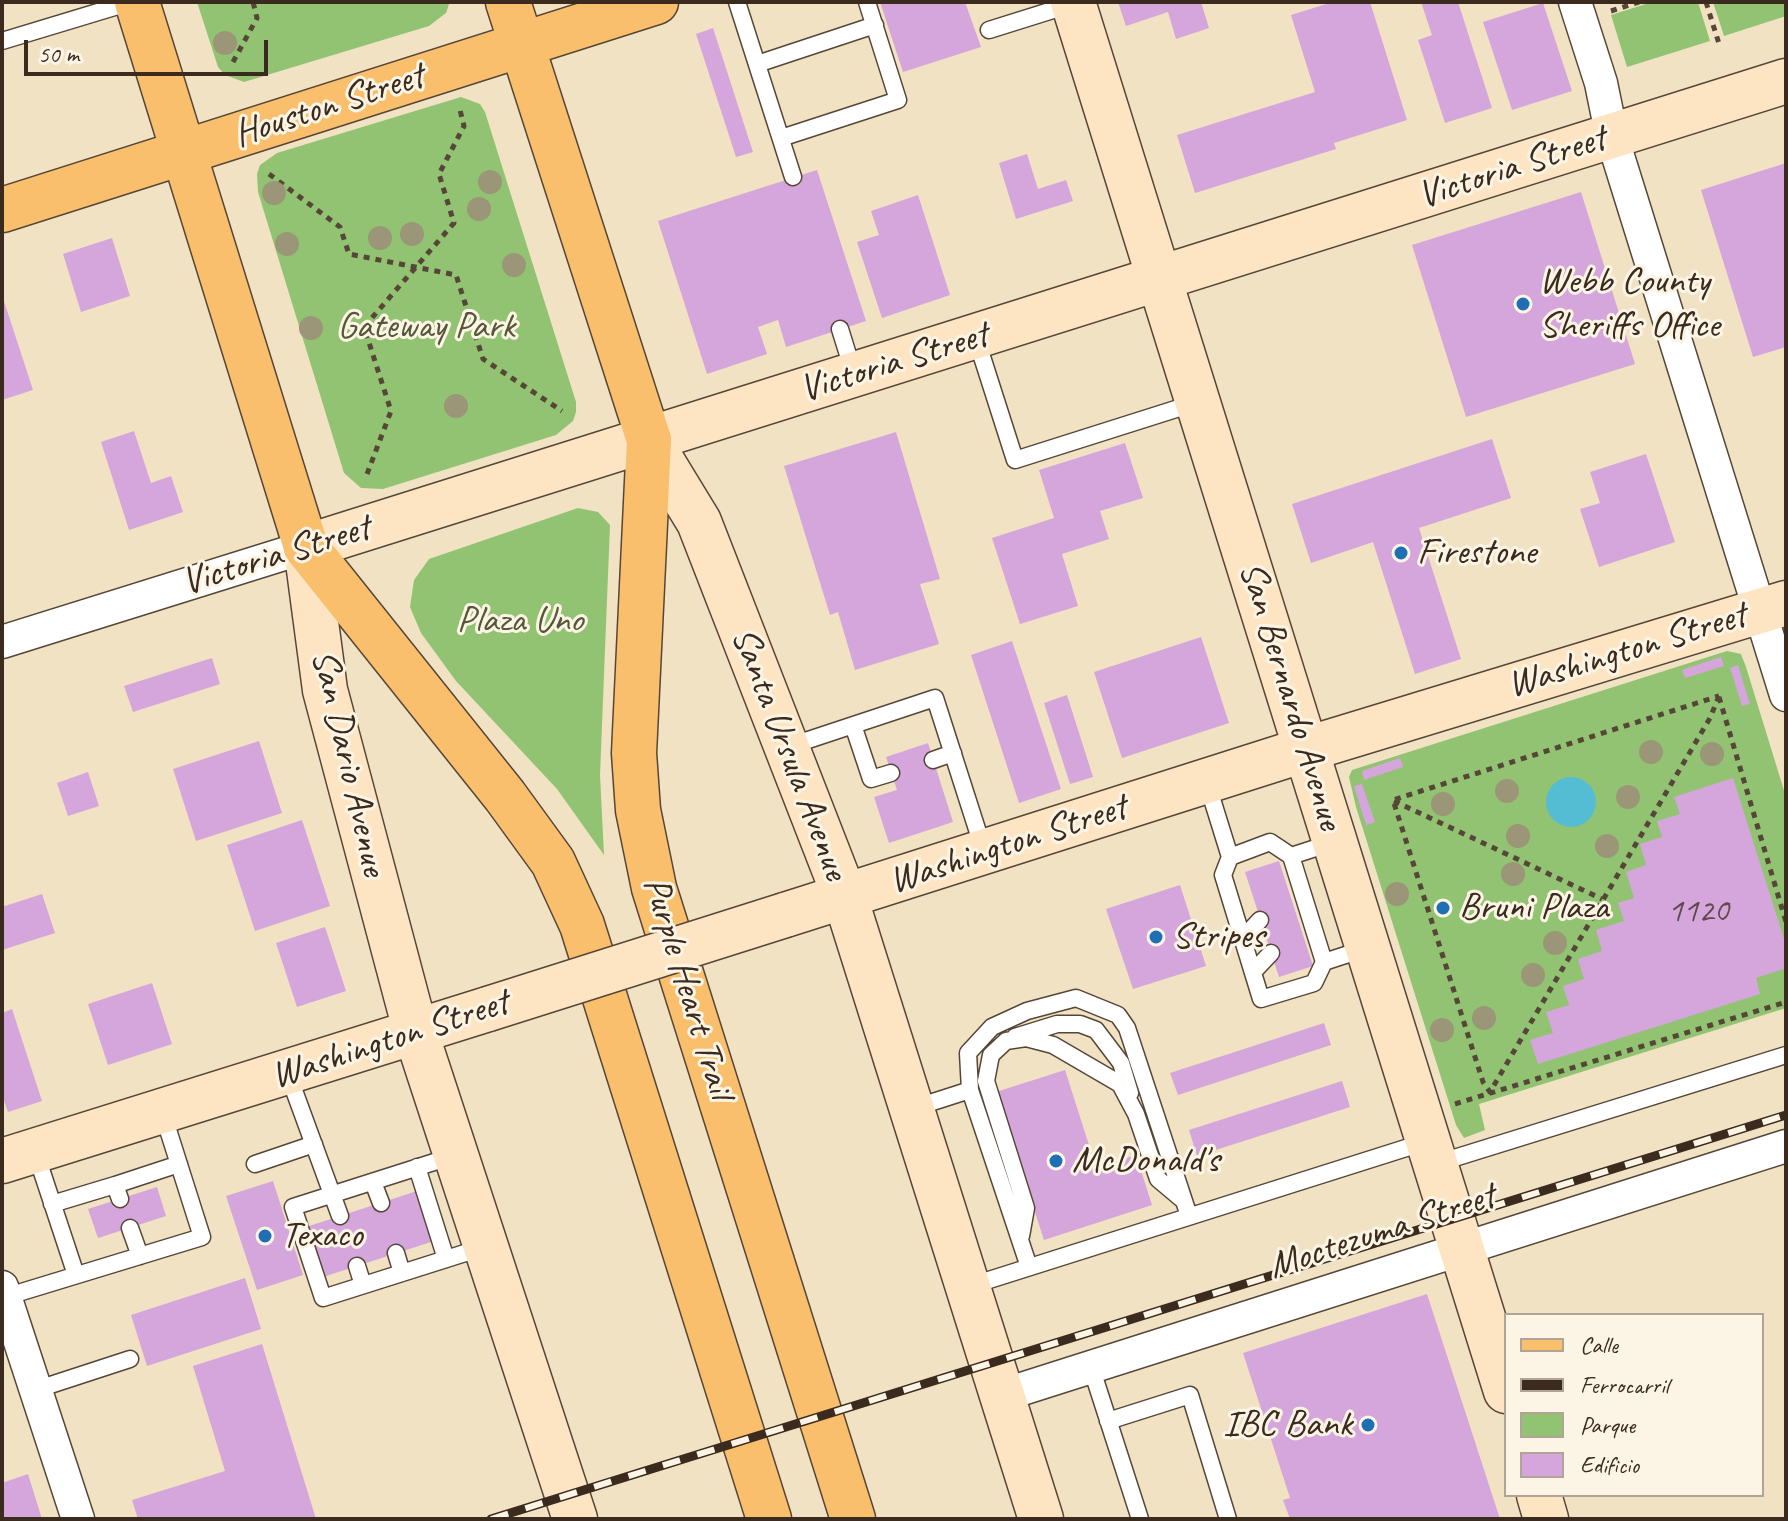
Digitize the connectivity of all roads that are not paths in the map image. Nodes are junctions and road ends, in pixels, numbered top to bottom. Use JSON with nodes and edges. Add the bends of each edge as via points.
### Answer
{"nodes":[{"id":1,"x":131,"y":2,"type":"edge"},
{"id":2,"x":137,"y":2,"type":"edge"},
{"id":3,"x":508,"y":2,"type":"edge"},
{"id":4,"x":656,"y":2,"type":"edge"},
{"id":5,"x":737,"y":2,"type":"edge"},
{"id":6,"x":867,"y":2,"type":"edge"},
{"id":7,"x":1074,"y":3,"type":"edge"},
{"id":8,"x":1589,"y":8,"type":"edge"},
{"id":9,"x":875,"y":25,"type":"junction"},
{"id":10,"x":989,"y":30,"type":"dead end"},
{"id":11,"x":2,"y":41,"type":"edge"},
{"id":12,"x":522,"y":44,"type":"junction"},
{"id":13,"x":757,"y":64,"type":"junction"},
{"id":14,"x":1786,"y":81,"type":"edge"},
{"id":15,"x":1612,"y":137,"type":"junction"},
{"id":16,"x":781,"y":138,"type":"junction"},
{"id":17,"x":184,"y":152,"type":"junction"},
{"id":18,"x":793,"y":177,"type":"dead end"},
{"id":19,"x":2,"y":210,"type":"edge"},
{"id":20,"x":1161,"y":280,"type":"junction"},
{"id":21,"x":840,"y":329,"type":"dead end"},
{"id":22,"x":976,"y":338,"type":"junction"},
{"id":23,"x":854,"y":375,"type":"junction"},
{"id":24,"x":1199,"y":402,"type":"junction"},
{"id":25,"x":649,"y":440,"type":"junction"},
{"id":26,"x":306,"y":547,"type":"junction"},
{"id":27,"x":1773,"y":607,"type":"edge"},
{"id":28,"x":2,"y":642,"type":"edge"},
{"id":29,"x":1786,"y":695,"type":"edge"},
{"id":30,"x":853,"y":725,"type":"junction"},
{"id":31,"x":786,"y":748,"type":"junction"},
{"id":32,"x":1307,"y":749,"type":"junction"},
{"id":33,"x":953,"y":753,"type":"junction"},
{"id":34,"x":933,"y":760,"type":"dead end"},
{"id":35,"x":891,"y":773,"type":"dead end"},
{"id":36,"x":1206,"y":781,"type":"junction"},
{"id":37,"x":1335,"y":841,"type":"junction"},
{"id":38,"x":985,"y":852,"type":"junction"},
{"id":39,"x":1291,"y":856,"type":"junction"},
{"id":40,"x":1230,"y":857,"type":"junction"},
{"id":41,"x":845,"y":897,"type":"junction"},
{"id":42,"x":1260,"y":920,"type":"dead end"},
{"id":43,"x":1243,"y":938,"type":"junction"},
{"id":44,"x":1367,"y":948,"type":"junction"},
{"id":45,"x":1271,"y":953,"type":"dead end"},
{"id":46,"x":1324,"y":962,"type":"junction"},
{"id":47,"x":1253,"y":972,"type":"junction"},
{"id":48,"x":416,"y":1033,"type":"junction"},
{"id":49,"x":1006,"y":1041,"type":"junction"},
{"id":50,"x":1786,"y":1055,"type":"edge"},
{"id":51,"x":288,"y":1072,"type":"junction"},
{"id":52,"x":970,"y":1090,"type":"junction"},
{"id":53,"x":911,"y":1108,"type":"junction"},
{"id":54,"x":163,"y":1111,"type":"junction"},
{"id":55,"x":1136,"y":1114,"type":"junction"},
{"id":56,"x":314,"y":1144,"type":"junction"},
{"id":57,"x":1786,"y":1146,"type":"edge"},
{"id":58,"x":1430,"y":1153,"type":"junction"},
{"id":59,"x":18,"y":1156,"type":"edge"},
{"id":60,"x":436,"y":1161,"type":"junction"},
{"id":61,"x":179,"y":1164,"type":"junction"},
{"id":62,"x":255,"y":1164,"type":"dead end"},
{"id":63,"x":373,"y":1182,"type":"junction"},
{"id":64,"x":333,"y":1195,"type":"junction"},
{"id":65,"x":381,"y":1203,"type":"dead end"},
{"id":66,"x":52,"y":1204,"type":"junction"},
{"id":67,"x":1186,"y":1209,"type":"junction"},
{"id":68,"x":340,"y":1216,"type":"dead end"},
{"id":69,"x":130,"y":1228,"type":"dead end"},
{"id":70,"x":1021,"y":1239,"type":"junction"},
{"id":71,"x":1461,"y":1249,"type":"junction"},
{"id":72,"x":396,"y":1253,"type":"dead end"},
{"id":73,"x":466,"y":1253,"type":"junction"},
{"id":74,"x":140,"y":1256,"type":"junction"},
{"id":75,"x":357,"y":1266,"type":"dead end"},
{"id":76,"x":1029,"y":1267,"type":"junction"},
{"id":77,"x":402,"y":1273,"type":"junction"},
{"id":78,"x":76,"y":1275,"type":"junction"},
{"id":79,"x":363,"y":1285,"type":"junction"},
{"id":80,"x":968,"y":1286,"type":"junction"},
{"id":81,"x":4,"y":1292,"type":"edge"},
{"id":82,"x":130,"y":1359,"type":"dead end"},
{"id":83,"x":1091,"y":1367,"type":"junction"},
{"id":84,"x":1504,"y":1385,"type":"edge"},
{"id":85,"x":35,"y":1390,"type":"junction"},
{"id":86,"x":1003,"y":1395,"type":"junction"},
{"id":87,"x":1108,"y":1421,"type":"junction"},
{"id":88,"x":1540,"y":1497,"type":"edge"},
{"id":89,"x":78,"y":1519,"type":"edge"},
{"id":90,"x":575,"y":1519,"type":"edge"},
{"id":91,"x":769,"y":1519,"type":"edge"},
{"id":92,"x":853,"y":1519,"type":"edge"},
{"id":93,"x":1041,"y":1519,"type":"edge"},
{"id":94,"x":1140,"y":1519,"type":"edge"},
{"id":95,"x":1228,"y":1519,"type":"edge"},
{"id":96,"x":1546,"y":1519,"type":"edge"}],
"edges":[{"from":1,"to":11,"type":"lane"},
{"from":2,"to":17,"type":"main road","name":"San Dario Avenue"},
{"from":3,"to":12,"type":"main road","name":"Santa Ursula Avenue"},
{"from":4,"to":12,"type":"main road","name":"Houston Street"},
{"from":5,"to":13,"type":"lane"},
{"from":6,"to":9,"type":"lane"},
{"from":7,"to":10,"type":"lane"},
{"from":7,"to":20,"type":"main road","name":"San Bernardo Avenue"},
{"from":8,"to":15,"type":"street"},
{"from":9,"to":13,"type":"lane"},
{"from":9,"to":16,"type":"lane","via":[[898,100]]},
{"from":12,"to":17,"type":"main road","name":"Houston Street"},
{"from":12,"to":25,"type":"main road","name":"Santa Ursula Avenue"},
{"from":13,"to":16,"type":"lane"},
{"from":14,"to":15,"type":"main road","name":"Victoria Street"},
{"from":15,"to":20,"type":"main road","name":"Victoria Street"},
{"from":15,"to":27,"type":"street"},
{"from":16,"to":18,"type":"lane"},
{"from":17,"to":19,"type":"main road","name":"Houston Street"},
{"from":17,"to":26,"type":"main road","name":"San Dario Avenue"},
{"from":20,"to":22,"type":"main road","name":"Victoria Street"},
{"from":20,"to":24,"type":"main road","name":"San Bernardo Avenue"},
{"from":21,"to":23,"type":"lane"},
{"from":22,"to":23,"type":"main road","name":"Victoria Street"},
{"from":22,"to":24,"type":"lane","via":[[1015,460]]},
{"from":23,"to":25,"type":"main road","name":"Victoria Street"},
{"from":24,"to":32,"type":"main road","name":"San Bernardo Avenue"},
{"from":25,"to":26,"type":"main road","name":"Victoria Street"},
{"from":25,"to":31,"type":"main road","name":"Santa Ursula Avenue","via":[[699,522]]},
{"from":25,"to":92,"type":"main road","name":"Purple Heart Trail","via":[[634,753],[638,810],[654,888]]},
{"from":26,"to":28,"type":"street","name":"Victoria Street"},
{"from":26,"to":48,"type":"main road","name":"San Dario Avenue","via":[[325,690]]},
{"from":26,"to":91,"type":"main road","via":[[505,796],[559,875],[582,925]]},
{"from":27,"to":29,"type":"street"},
{"from":27,"to":32,"type":"main road","name":"Washington Street"},
{"from":30,"to":31,"type":"lane"},
{"from":30,"to":33,"type":"lane","via":[[935,698]]},
{"from":30,"to":35,"type":"lane","via":[[871,779]]},
{"from":31,"to":41,"type":"main road","name":"Santa Ursula Avenue"},
{"from":32,"to":36,"type":"main road","name":"Washington Street"},
{"from":32,"to":37,"type":"main road","name":"San Bernardo Avenue"},
{"from":33,"to":34,"type":"lane"},
{"from":33,"to":38,"type":"lane"},
{"from":36,"to":38,"type":"main road","name":"Washington Street"},
{"from":36,"to":40,"type":"lane"},
{"from":37,"to":39,"type":"lane"},
{"from":37,"to":44,"type":"main road","name":"San Bernardo Avenue"},
{"from":38,"to":41,"type":"main road","name":"Washington Street"},
{"from":39,"to":40,"type":"lane","via":[[1270,842]]},
{"from":39,"to":46,"type":"lane","via":[[1292,882]]},
{"from":40,"to":43,"type":"lane","via":[[1223,875]]},
{"from":41,"to":48,"type":"main road","name":"Washington Street","bridge":true},
{"from":41,"to":53,"type":"main road","name":"Santa Ursula Avenue"},
{"from":42,"to":43,"type":"lane"},
{"from":43,"to":47,"type":"lane"},
{"from":44,"to":46,"type":"lane"},
{"from":44,"to":58,"type":"main road","name":"San Bernardo Avenue"},
{"from":45,"to":47,"type":"lane"},
{"from":46,"to":47,"type":"lane","via":[[1314,983],[1261,999]]},
{"from":48,"to":51,"type":"main road","name":"Washington Street"},
{"from":48,"to":60,"type":"main road","name":"San Dario Avenue"},
{"from":49,"to":55,"type":"lane","via":[[1026,1038],[1053,1045],[1093,1066],[1120,1084]]},
{"from":49,"to":55,"type":"lane","via":[[1043,1025],[1080,1024],[1096,1030],[1121,1063]]},
{"from":49,"to":70,"type":"lane","via":[[991,1055],[986,1081],[1026,1208]]},
{"from":50,"to":58,"type":"lane"},
{"from":51,"to":54,"type":"main road","name":"Washington Street"},
{"from":51,"to":56,"type":"lane"},
{"from":52,"to":53,"type":"lane"},
{"from":52,"to":67,"type":"lane","via":[[968,1053],[992,1027],[1076,998],[1104,1007],[1127,1028]]},
{"from":52,"to":70,"type":"lane"},
{"from":53,"to":80,"type":"main road","name":"Santa Ursula Avenue"},
{"from":54,"to":59,"type":"main road","name":"Washington Street"},
{"from":54,"to":61,"type":"lane"},
{"from":55,"to":67,"type":"lane","via":[[1158,1179]]},
{"from":56,"to":62,"type":"lane"},
{"from":56,"to":64,"type":"lane"},
{"from":57,"to":71,"type":"street","name":"Moctezuma Street"},
{"from":58,"to":67,"type":"lane"},
{"from":58,"to":71,"type":"main road","name":"San Bernardo Avenue"},
{"from":59,"to":66,"type":"lane"},
{"from":60,"to":63,"type":"lane"},
{"from":60,"to":73,"type":"main road","name":"San Dario Avenue"},
{"from":61,"to":66,"type":"lane","via":[[118,1192]]},
{"from":61,"to":74,"type":"lane","via":[[202,1237]]},
{"from":63,"to":64,"type":"lane"},
{"from":63,"to":65,"type":"lane"},
{"from":64,"to":68,"type":"lane"},
{"from":64,"to":79,"type":"lane","via":[[293,1207],[323,1298]]},
{"from":66,"to":78,"type":"lane"},
{"from":67,"to":76,"type":"lane"},
{"from":69,"to":74,"type":"lane"},
{"from":70,"to":76,"type":"lane"},
{"from":71,"to":83,"type":"street","name":"Moctezuma Street"},
{"from":71,"to":84,"type":"main road","name":"San Bernardo Avenue"},
{"from":72,"to":77,"type":"lane"},
{"from":73,"to":77,"type":"lane"},
{"from":73,"to":90,"type":"main road","name":"San Dario Avenue"},
{"from":74,"to":78,"type":"lane"},
{"from":75,"to":79,"type":"lane"},
{"from":76,"to":80,"type":"lane"},
{"from":77,"to":79,"type":"lane"},
{"from":78,"to":81,"type":"lane"},
{"from":80,"to":86,"type":"main road","name":"Santa Ursula Avenue"},
{"from":81,"to":85,"type":"street"},
{"from":82,"to":85,"type":"lane"},
{"from":83,"to":86,"type":"street","name":"Moctezuma Street"},
{"from":83,"to":87,"type":"lane"},
{"from":85,"to":89,"type":"street"},
{"from":86,"to":93,"type":"main road","name":"Santa Ursula Avenue"},
{"from":87,"to":94,"type":"lane"},
{"from":87,"to":95,"type":"lane","via":[[1190,1395]]},
{"from":88,"to":96,"type":"main road"}]}
